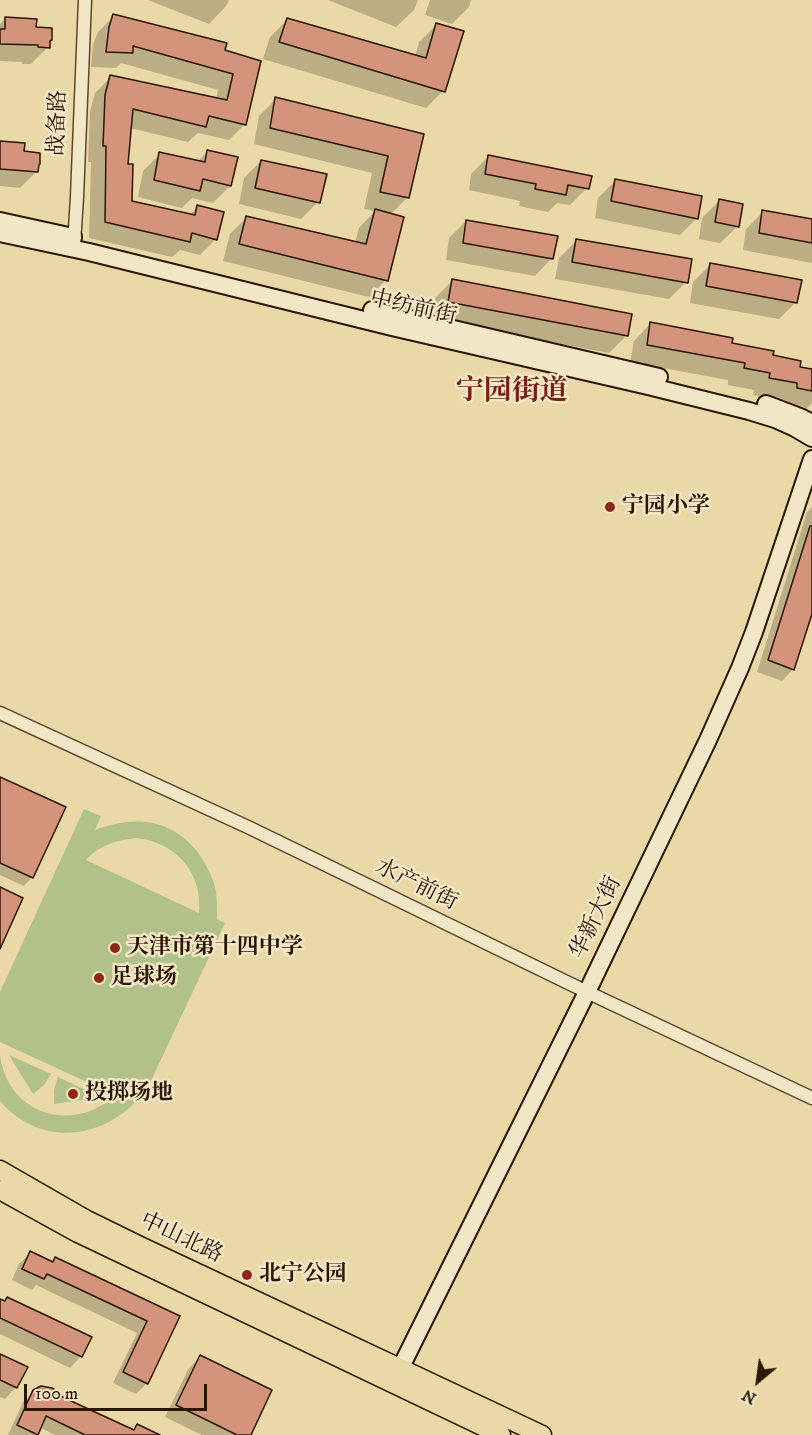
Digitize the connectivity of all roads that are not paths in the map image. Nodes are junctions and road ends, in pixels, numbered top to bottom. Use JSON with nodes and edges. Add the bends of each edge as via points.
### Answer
{"nodes":[{"id":1,"x":85,"y":0,"type":"edge"},
{"id":2,"x":0,"y":221,"type":"edge"},
{"id":3,"x":0,"y":233,"type":"edge"},
{"id":4,"x":74,"y":243,"type":"junction"},
{"id":5,"x":812,"y":423,"type":"edge"},
{"id":6,"x":812,"y":438,"type":"edge"},
{"id":7,"x":812,"y":459,"type":"edge"},
{"id":8,"x":0,"y":713,"type":"edge"},
{"id":9,"x":587,"y":992,"type":"junction"},
{"id":10,"x":812,"y":1098,"type":"edge"},
{"id":11,"x":0,"y":1170,"type":"edge"},
{"id":12,"x":0,"y":1190,"type":"edge"},
{"id":13,"x":397,"y":1376,"type":"junction"},
{"id":14,"x":501,"y":1435,"type":"edge"},
{"id":15,"x":542,"y":1435,"type":"edge"}],
"edges":[{"from":1,"to":4,"type":"street","name":"战备路"},
{"from":2,"to":4,"type":"street","via":[[41,229]]},
{"from":3,"to":4,"type":"street","name":"中纺前街"},
{"from":4,"to":5,"type":"street","via":[[604,364],[758,402]]},
{"from":4,"to":6,"type":"street","name":"中纺前街","via":[[392,327],[749,411]]},
{"from":7,"to":9,"type":"street","name":"华新大街","via":[[740,668]]},
{"from":8,"to":9,"type":"street","name":"水产前街","via":[[250,828]]},
{"from":9,"to":10,"type":"street","name":"水产前街"},
{"from":9,"to":13,"type":"street","name":"华新大街"},
{"from":11,"to":13,"type":"main road","name":"中山北路","via":[[87,1220]]},
{"from":12,"to":13,"type":"main road","name":"中山北路","via":[[78,1233],[267,1324]]},
{"from":13,"to":14,"type":"main road","name":"中山北路"},
{"from":13,"to":15,"type":"main road","name":"中山北路"}]}
